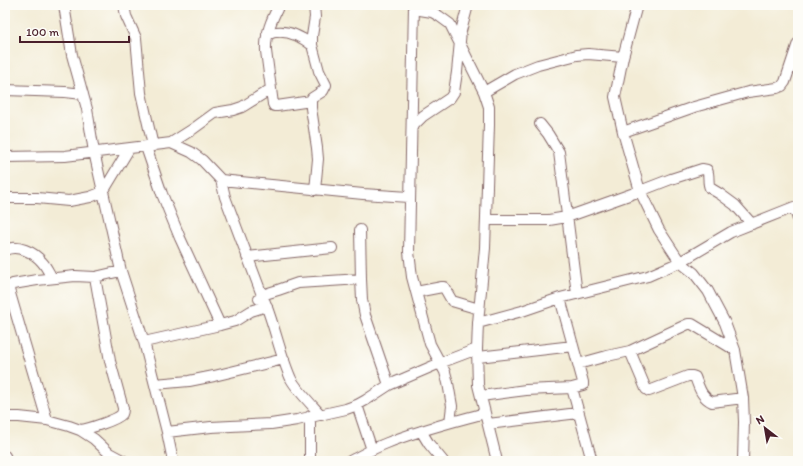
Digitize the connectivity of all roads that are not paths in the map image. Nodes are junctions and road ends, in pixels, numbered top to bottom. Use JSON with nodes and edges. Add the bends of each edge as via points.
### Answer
{"nodes":[{"id":1,"x":64,"y":5,"type":"edge"},
{"id":2,"x":124,"y":5,"type":"edge"},
{"id":3,"x":279,"y":5,"type":"edge"},
{"id":4,"x":314,"y":5,"type":"edge"},
{"id":5,"x":468,"y":5,"type":"edge"},
{"id":6,"x":637,"y":5,"type":"edge"},
{"id":7,"x":414,"y":7,"type":"edge"},
{"id":8,"x":267,"y":35,"type":"junction"},
{"id":9,"x":798,"y":43,"type":"edge"},
{"id":10,"x":460,"y":44,"type":"junction"},
{"id":11,"x":312,"y":46,"type":"junction"},
{"id":12,"x":622,"y":57,"type":"junction"},
{"id":13,"x":271,"y":89,"type":"junction"},
{"id":14,"x":5,"y":90,"type":"edge"},
{"id":15,"x":484,"y":92,"type":"junction"},
{"id":16,"x":83,"y":94,"type":"junction"},
{"id":17,"x":310,"y":101,"type":"junction"},
{"id":18,"x":412,"y":108,"type":"junction"},
{"id":19,"x":423,"y":116,"type":"junction"},
{"id":20,"x":540,"y":124,"type":"dead end"},
{"id":21,"x":412,"y":127,"type":"junction"},
{"id":22,"x":623,"y":132,"type":"junction"},
{"id":23,"x":170,"y":144,"type":"junction"},
{"id":24,"x":150,"y":146,"type":"junction"},
{"id":25,"x":129,"y":149,"type":"junction"},
{"id":26,"x":94,"y":152,"type":"junction"},
{"id":27,"x":5,"y":157,"type":"edge"},
{"id":28,"x":221,"y":180,"type":"junction"},
{"id":29,"x":315,"y":190,"type":"junction"},
{"id":30,"x":640,"y":191,"type":"junction"},
{"id":31,"x":102,"y":192,"type":"junction"},
{"id":32,"x":410,"y":197,"type":"junction"},
{"id":33,"x":5,"y":198,"type":"edge"},
{"id":34,"x":796,"y":206,"type":"edge"},
{"id":35,"x":567,"y":217,"type":"junction"},
{"id":36,"x":798,"y":218,"type":"edge"},
{"id":37,"x":486,"y":220,"type":"junction"},
{"id":38,"x":752,"y":224,"type":"junction"},
{"id":39,"x":360,"y":230,"type":"dead end"},
{"id":40,"x":332,"y":248,"type":"dead end"},
{"id":41,"x":5,"y":250,"type":"edge"},
{"id":42,"x":247,"y":257,"type":"junction"},
{"id":43,"x":680,"y":262,"type":"junction"},
{"id":44,"x":121,"y":271,"type":"junction"},
{"id":45,"x":95,"y":277,"type":"junction"},
{"id":46,"x":52,"y":278,"type":"junction"},
{"id":47,"x":361,"y":279,"type":"junction"},
{"id":48,"x":416,"y":292,"type":"junction"},
{"id":49,"x":577,"y":294,"type":"junction"},
{"id":50,"x":262,"y":295,"type":"junction"},
{"id":51,"x":560,"y":298,"type":"junction"},
{"id":52,"x":267,"y":306,"type":"junction"},
{"id":53,"x":479,"y":309,"type":"junction"},
{"id":54,"x":252,"y":311,"type":"junction"},
{"id":55,"x":478,"y":322,"type":"junction"},
{"id":56,"x":220,"y":325,"type":"junction"},
{"id":57,"x":144,"y":342,"type":"junction"},
{"id":58,"x":573,"y":346,"type":"junction"},
{"id":59,"x":735,"y":350,"type":"junction"},
{"id":60,"x":630,"y":351,"type":"junction"},
{"id":61,"x":477,"y":353,"type":"junction"},
{"id":62,"x":284,"y":359,"type":"junction"},
{"id":63,"x":440,"y":363,"type":"junction"},
{"id":64,"x":578,"y":364,"type":"junction"},
{"id":65,"x":155,"y":384,"type":"junction"},
{"id":66,"x":389,"y":385,"type":"junction"},
{"id":67,"x":572,"y":388,"type":"junction"},
{"id":68,"x":481,"y":396,"type":"junction"},
{"id":69,"x":743,"y":398,"type":"junction"},
{"id":70,"x":357,"y":405,"type":"junction"},
{"id":71,"x":578,"y":413,"type":"junction"},
{"id":72,"x":485,"y":414,"type":"junction"},
{"id":73,"x":316,"y":415,"type":"junction"},
{"id":74,"x":5,"y":417,"type":"edge"},
{"id":75,"x":47,"y":420,"type":"junction"},
{"id":76,"x":450,"y":422,"type":"junction"},
{"id":77,"x":488,"y":424,"type":"junction"},
{"id":78,"x":94,"y":427,"type":"junction"},
{"id":79,"x":80,"y":430,"type":"junction"},
{"id":80,"x":421,"y":431,"type":"junction"},
{"id":81,"x":167,"y":432,"type":"junction"},
{"id":82,"x":94,"y":439,"type":"junction"},
{"id":83,"x":372,"y":450,"type":"junction"},
{"id":84,"x":5,"y":456,"type":"edge"},
{"id":85,"x":8,"y":461,"type":"edge"},
{"id":86,"x":124,"y":461,"type":"edge"},
{"id":87,"x":173,"y":461,"type":"edge"},
{"id":88,"x":310,"y":461,"type":"edge"},
{"id":89,"x":350,"y":461,"type":"edge"},
{"id":90,"x":443,"y":461,"type":"edge"},
{"id":91,"x":497,"y":461,"type":"edge"},
{"id":92,"x":592,"y":461,"type":"edge"},
{"id":93,"x":743,"y":461,"type":"edge"}],
"edges":[{"from":1,"to":16,"type":"street","via":[[72,55]]},
{"from":2,"to":24,"type":"street","via":[[136,38],[141,93]]},
{"from":3,"to":8,"type":"street"},
{"from":4,"to":11,"type":"street","via":[[316,17]]},
{"from":5,"to":10,"type":"street"},
{"from":6,"to":12,"type":"street"},
{"from":7,"to":10,"type":"street","via":[[443,18],[450,24]]},
{"from":7,"to":18,"type":"street"},
{"from":8,"to":11,"type":"street","via":[[276,32],[288,33],[304,39]]},
{"from":8,"to":13,"type":"street","via":[[266,51]]},
{"from":9,"to":22,"type":"street","via":[[786,82],[782,86],[748,92],[694,107]]},
{"from":10,"to":15,"type":"street"},
{"from":10,"to":19,"type":"street","via":[[454,92],[450,98]]},
{"from":11,"to":17,"type":"street","via":[[326,85],[323,91]]},
{"from":12,"to":15,"type":"street","via":[[588,54],[538,65],[515,74]]},
{"from":12,"to":22,"type":"street","via":[[615,97]]},
{"from":13,"to":17,"type":"street","via":[[274,106]]},
{"from":13,"to":23,"type":"street","via":[[242,107],[215,113]]},
{"from":14,"to":16,"type":"street"},
{"from":15,"to":37,"type":"street","via":[[489,107]]},
{"from":16,"to":26,"type":"street"},
{"from":17,"to":29,"type":"street","via":[[318,159]]},
{"from":18,"to":19,"type":"street"},
{"from":18,"to":21,"type":"street"},
{"from":19,"to":21,"type":"street"},
{"from":20,"to":35,"type":"street","via":[[559,152]]},
{"from":21,"to":32,"type":"street"},
{"from":22,"to":30,"type":"street"},
{"from":23,"to":24,"type":"street"},
{"from":23,"to":28,"type":"street","via":[[191,152]]},
{"from":24,"to":25,"type":"street"},
{"from":24,"to":56,"type":"street","via":[[162,194]]},
{"from":25,"to":26,"type":"street"},
{"from":25,"to":31,"type":"street"},
{"from":26,"to":27,"type":"street","via":[[65,156]]},
{"from":26,"to":31,"type":"street"},
{"from":28,"to":29,"type":"street"},
{"from":28,"to":42,"type":"street"},
{"from":29,"to":32,"type":"street"},
{"from":30,"to":35,"type":"street"},
{"from":30,"to":38,"type":"street","via":[[702,169],[707,170],[710,188],[735,205]]},
{"from":30,"to":43,"type":"street","via":[[659,230]]},
{"from":31,"to":33,"type":"street","via":[[69,201]]},
{"from":31,"to":44,"type":"street"},
{"from":32,"to":48,"type":"street","via":[[409,252]]},
{"from":34,"to":36,"type":"street"},
{"from":34,"to":38,"type":"street"},
{"from":35,"to":37,"type":"street","via":[[549,220]]},
{"from":35,"to":49,"type":"street"},
{"from":37,"to":53,"type":"street"},
{"from":38,"to":43,"type":"street","via":[[731,232]]},
{"from":39,"to":47,"type":"street"},
{"from":40,"to":42,"type":"street"},
{"from":41,"to":46,"type":"street","via":[[18,248],[36,256]]},
{"from":42,"to":50,"type":"street"},
{"from":43,"to":49,"type":"street","via":[[648,276]]},
{"from":43,"to":59,"type":"street","via":[[694,273],[708,291],[725,323]]},
{"from":44,"to":45,"type":"street"},
{"from":44,"to":57,"type":"street"},
{"from":45,"to":46,"type":"street"},
{"from":45,"to":78,"type":"street","via":[[110,361],[123,412]]},
{"from":46,"to":75,"type":"street","via":[[13,284],[9,290]]},
{"from":47,"to":50,"type":"street","via":[[298,283]]},
{"from":47,"to":66,"type":"street","via":[[365,315]]},
{"from":48,"to":53,"type":"street","via":[[444,287],[452,301]]},
{"from":48,"to":63,"type":"street","via":[[430,344]]},
{"from":49,"to":51,"type":"street"},
{"from":50,"to":52,"type":"street"},
{"from":50,"to":54,"type":"street"},
{"from":51,"to":55,"type":"street"},
{"from":51,"to":58,"type":"street"},
{"from":52,"to":54,"type":"street"},
{"from":52,"to":62,"type":"street"},
{"from":53,"to":55,"type":"street"},
{"from":54,"to":56,"type":"street","via":[[235,321]]},
{"from":55,"to":61,"type":"street"},
{"from":56,"to":57,"type":"street"},
{"from":57,"to":65,"type":"street"},
{"from":58,"to":61,"type":"street"},
{"from":58,"to":64,"type":"street"},
{"from":59,"to":60,"type":"street","via":[[688,324]]},
{"from":59,"to":69,"type":"street"},
{"from":60,"to":64,"type":"street"},
{"from":60,"to":69,"type":"street","via":[[649,391],[692,376],[708,401]]},
{"from":61,"to":63,"type":"street"},
{"from":61,"to":68,"type":"street"},
{"from":62,"to":65,"type":"street","via":[[214,376]]},
{"from":62,"to":73,"type":"street","via":[[292,380]]},
{"from":63,"to":66,"type":"street"},
{"from":63,"to":76,"type":"street","via":[[445,372],[452,406]]},
{"from":64,"to":67,"type":"street","via":[[583,384]]},
{"from":65,"to":81,"type":"street"},
{"from":66,"to":70,"type":"street"},
{"from":67,"to":68,"type":"street","via":[[526,390]]},
{"from":67,"to":71,"type":"street"},
{"from":68,"to":72,"type":"street"},
{"from":69,"to":93,"type":"street"},
{"from":70,"to":73,"type":"street"},
{"from":70,"to":83,"type":"street"},
{"from":71,"to":77,"type":"street"},
{"from":71,"to":92,"type":"street"},
{"from":72,"to":76,"type":"street"},
{"from":72,"to":77,"type":"street"},
{"from":73,"to":81,"type":"street","via":[[271,424]]},
{"from":73,"to":88,"type":"street"},
{"from":74,"to":75,"type":"street"},
{"from":75,"to":79,"type":"street"},
{"from":76,"to":80,"type":"street"},
{"from":77,"to":91,"type":"street"},
{"from":78,"to":79,"type":"street"},
{"from":78,"to":82,"type":"street"},
{"from":79,"to":82,"type":"street"},
{"from":80,"to":83,"type":"street"},
{"from":80,"to":90,"type":"street"},
{"from":81,"to":87,"type":"street"},
{"from":82,"to":86,"type":"street","via":[[109,453]]},
{"from":83,"to":89,"type":"street"},
{"from":84,"to":85,"type":"street"}]}
